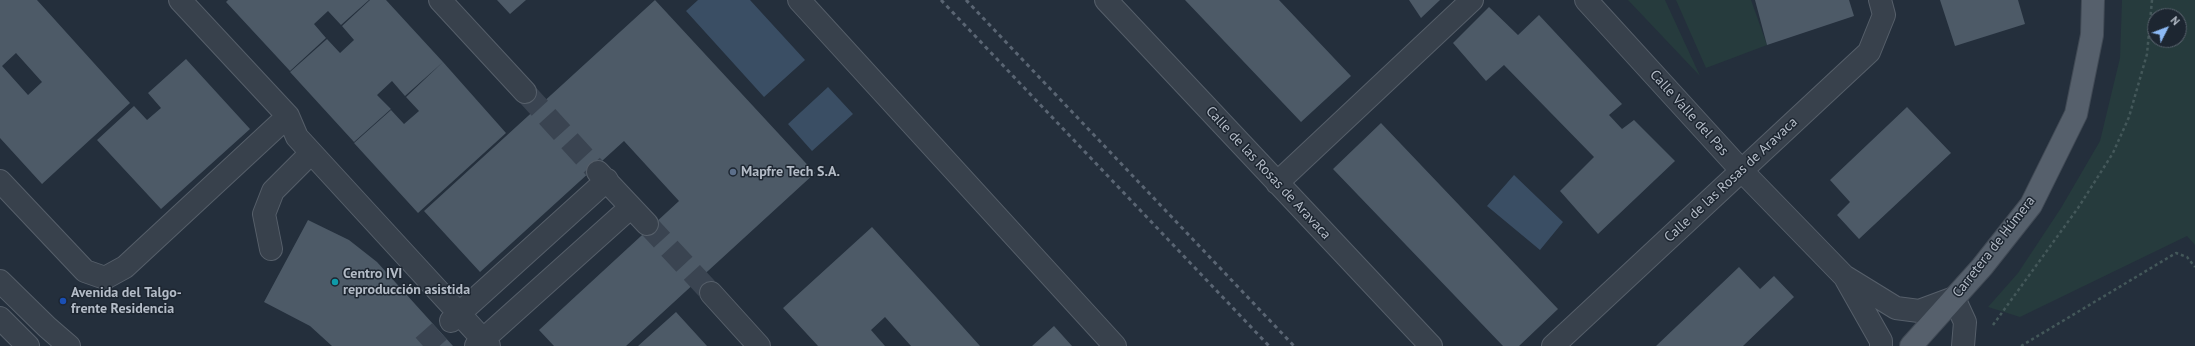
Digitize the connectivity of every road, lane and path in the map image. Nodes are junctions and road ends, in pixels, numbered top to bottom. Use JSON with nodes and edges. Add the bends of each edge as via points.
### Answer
{"nodes":[{"id":1,"x":180,"y":0,"type":"edge"},
{"id":2,"x":440,"y":0,"type":"edge"},
{"id":3,"x":799,"y":0,"type":"edge"},
{"id":4,"x":1106,"y":0,"type":"edge"},
{"id":5,"x":1472,"y":0,"type":"edge"},
{"id":6,"x":1586,"y":0,"type":"edge"},
{"id":7,"x":1880,"y":0,"type":"edge"},
{"id":8,"x":2093,"y":0,"type":"edge"},
{"id":9,"x":2152,"y":0,"type":"edge"},
{"id":10,"x":526,"y":92,"type":"tunnel mouth"},
{"id":11,"x":288,"y":116,"type":"junction"},
{"id":12,"x":311,"y":153,"type":"junction"},
{"id":13,"x":1741,"y":170,"type":"junction"},
{"id":14,"x":0,"y":181,"type":"edge"},
{"id":15,"x":1277,"y":183,"type":"junction"},
{"id":16,"x":631,"y":207,"type":"junction"},
{"id":17,"x":647,"y":224,"type":"tunnel mouth"},
{"id":18,"x":271,"y":248,"type":"dead end"},
{"id":19,"x":2195,"y":267,"type":"edge"},
{"id":20,"x":1844,"y":276,"type":"junction"},
{"id":21,"x":0,"y":281,"type":"edge"},
{"id":22,"x":711,"y":293,"type":"tunnel mouth"},
{"id":23,"x":1954,"y":298,"type":"junction"},
{"id":24,"x":0,"y":318,"type":"edge"},
{"id":25,"x":455,"y":318,"type":"junction"},
{"id":26,"x":1990,"y":330,"type":"dead end"},
{"id":27,"x":482,"y":344,"type":"edge"},
{"id":28,"x":28,"y":346,"type":"edge"},
{"id":29,"x":69,"y":346,"type":"edge"},
{"id":30,"x":759,"y":346,"type":"edge"},
{"id":31,"x":1115,"y":346,"type":"edge"},
{"id":32,"x":1431,"y":346,"type":"edge"},
{"id":33,"x":1553,"y":346,"type":"edge"},
{"id":34,"x":1881,"y":346,"type":"edge"},
{"id":35,"x":1912,"y":346,"type":"edge"},
{"id":36,"x":1963,"y":346,"type":"edge"},
{"id":37,"x":2021,"y":346,"type":"edge"}],
"edges":[{"from":1,"to":11,"type":"street"},
{"from":2,"to":10,"type":"street"},
{"from":3,"to":31,"type":"street"},
{"from":4,"to":15,"type":"street","name":"Calle de las Rosas de Aravaca"},
{"from":5,"to":15,"type":"street"},
{"from":6,"to":13,"type":"street","name":"Calle Valle del Pas"},
{"from":7,"to":13,"type":"street","name":"Calle de las Rosas de Aravaca","via":[[1884,15],[1869,52]]},
{"from":8,"to":23,"type":"main road","name":"Carretera de Húmera","via":[[2092,34],[2076,114],[2031,205]]},
{"from":9,"to":26,"type":"path","via":[[2147,54],[2129,117],[2113,154],[2078,208]]},
{"from":11,"to":12,"type":"street","via":[[297,137]]},
{"from":11,"to":14,"type":"street","via":[[125,267],[105,278],[85,271]]},
{"from":12,"to":18,"type":"street","via":[[273,191],[264,214]]},
{"from":12,"to":25,"type":"street"},
{"from":13,"to":20,"type":"street","name":"Calle Valle del Pas"},
{"from":13,"to":33,"type":"street","name":"Calle de las Rosas de Aravaca"},
{"from":15,"to":32,"type":"street","name":"Calle de las Rosas de Aravaca"},
{"from":16,"to":17,"type":"street"},
{"from":16,"to":25,"type":"street","via":[[602,176]]},
{"from":16,"to":27,"type":"street"},
{"from":19,"to":37,"type":"path","via":[[2187,257],[2176,253]]},
{"from":20,"to":23,"type":"street","name":"Calle Valle del Pas","via":[[1896,308],[1920,310]]},
{"from":20,"to":34,"type":"street","name":"Calle Valle del Pas","via":[[1881,341]]},
{"from":21,"to":29,"type":"street"},
{"from":22,"to":30,"type":"street"},
{"from":23,"to":35,"type":"main road","name":"Carretera de Húmera"},
{"from":23,"to":36,"type":"street","via":[[1965,322]]},
{"from":24,"to":28,"type":"street"},
{"from":25,"to":27,"type":"street"}]}
